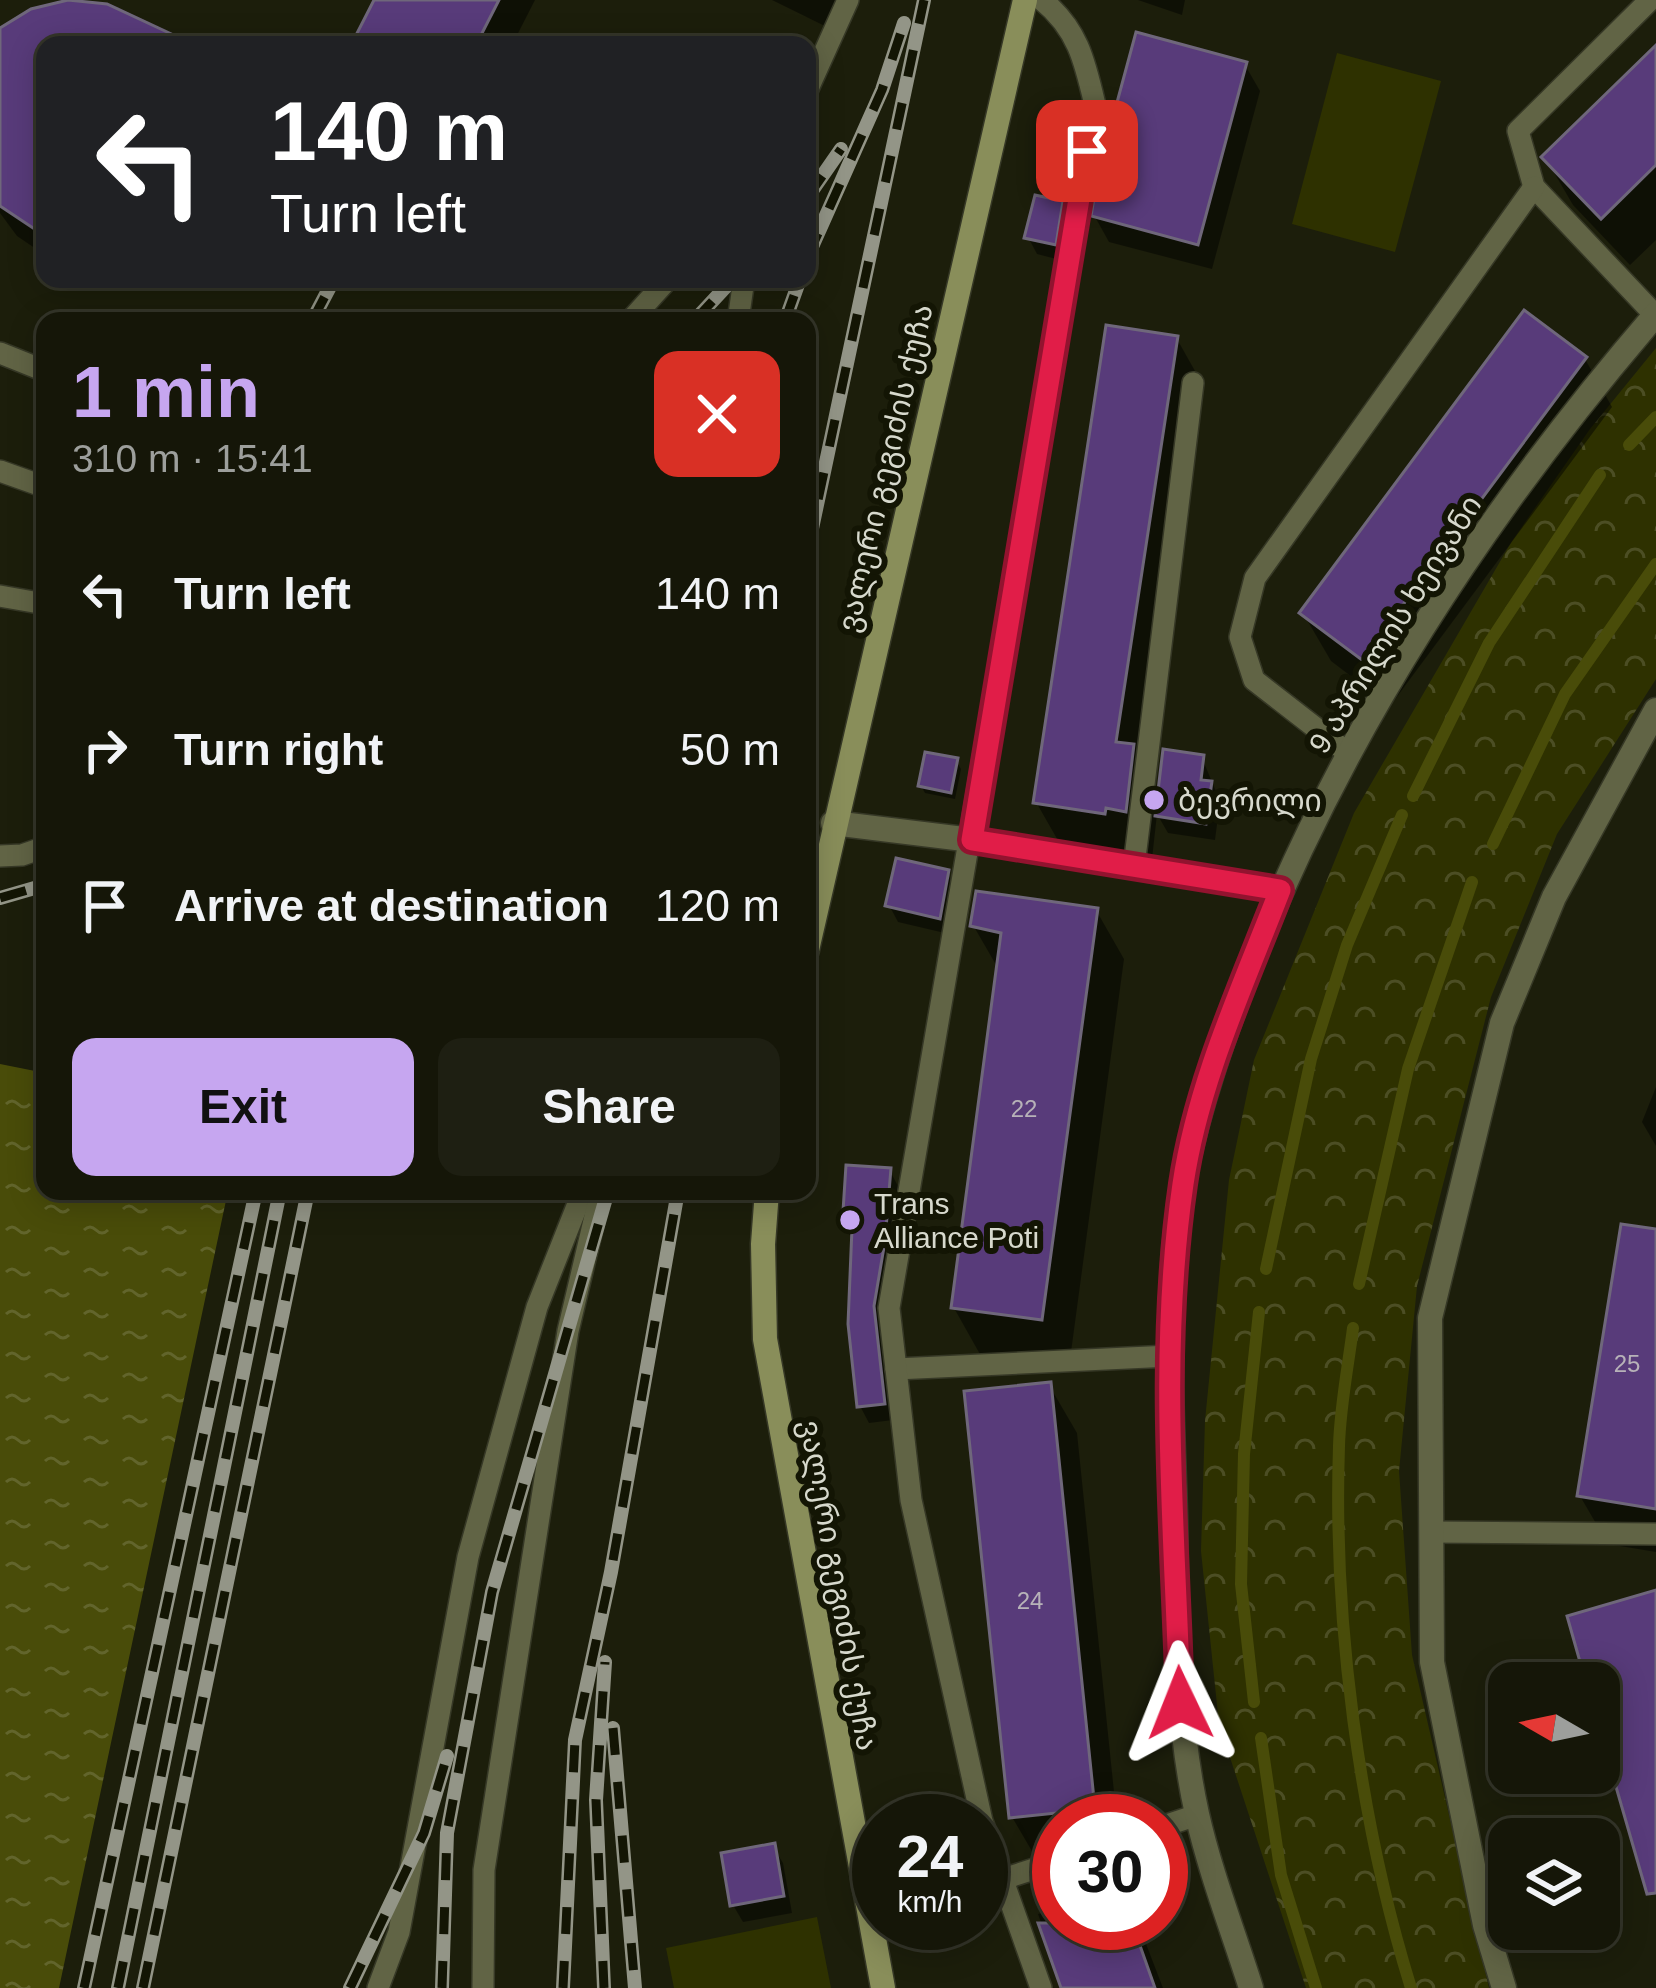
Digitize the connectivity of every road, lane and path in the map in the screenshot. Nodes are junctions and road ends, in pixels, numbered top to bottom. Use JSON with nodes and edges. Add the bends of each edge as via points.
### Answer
{"nodes":[{"id":1,"x":848,"y":0,"type":"edge"},
{"id":2,"x":1025,"y":0,"type":"edge"},
{"id":3,"x":1042,"y":0,"type":"edge"},
{"id":4,"x":1650,"y":0,"type":"edge"},
{"id":5,"x":816,"y":71,"type":"edge"},
{"id":6,"x":1534,"y":187,"type":"junction"},
{"id":7,"x":660,"y":288,"type":"edge"},
{"id":8,"x":638,"y":312,"type":"edge"},
{"id":9,"x":1656,"y":315,"type":"edge"},
{"id":10,"x":0,"y":353,"type":"edge"},
{"id":11,"x":36,"y":367,"type":"edge"},
{"id":12,"x":1193,"y":383,"type":"dead end"},
{"id":13,"x":0,"y":471,"type":"edge"},
{"id":14,"x":36,"y":484,"type":"edge"},
{"id":15,"x":0,"y":596,"type":"edge"},
{"id":16,"x":36,"y":602,"type":"edge"},
{"id":17,"x":1656,"y":710,"type":"edge"},
{"id":18,"x":1646,"y":746,"type":"edge"},
{"id":19,"x":1348,"y":753,"type":"junction"},
{"id":20,"x":833,"y":823,"type":"junction"},
{"id":21,"x":972,"y":840,"type":"junction"},
{"id":22,"x":36,"y":850,"type":"edge"},
{"id":23,"x":0,"y":856,"type":"edge"},
{"id":24,"x":1134,"y":866,"type":"junction"},
{"id":25,"x":1280,"y":890,"type":"junction"},
{"id":26,"x":816,"y":906,"type":"edge"},
{"id":27,"x":580,"y":1200,"type":"edge"},
{"id":28,"x":599,"y":1200,"type":"edge"},
{"id":29,"x":766,"y":1200,"type":"edge"},
{"id":30,"x":1170,"y":1356,"type":"junction"},
{"id":31,"x":896,"y":1369,"type":"junction"},
{"id":32,"x":1431,"y":1532,"type":"junction"},
{"id":33,"x":1656,"y":1534,"type":"edge"},
{"id":34,"x":976,"y":1794,"type":"edge"},
{"id":35,"x":1197,"y":1815,"type":"junction"},
{"id":36,"x":1188,"y":1818,"type":"edge"},
{"id":37,"x":1008,"y":1893,"type":"edge"},
{"id":38,"x":378,"y":1988,"type":"edge"},
{"id":39,"x":483,"y":1988,"type":"edge"},
{"id":40,"x":883,"y":1988,"type":"edge"},
{"id":41,"x":1041,"y":1988,"type":"edge"},
{"id":42,"x":1251,"y":1988,"type":"edge"},
{"id":43,"x":1504,"y":1988,"type":"edge"}],
"edges":[{"from":1,"to":5,"type":"lane"},
{"from":2,"to":20,"type":"street","name":"ვალერი გეგიძის ქუჩა"},
{"from":3,"to":21,"type":"lane","via":[[1080,42],[1095,105]]},
{"from":4,"to":6,"type":"lane","via":[[1517,131]]},
{"from":6,"to":9,"type":"lane"},
{"from":6,"to":19,"type":"lane","via":[[1256,578],[1240,637],[1254,680]]},
{"from":7,"to":8,"type":"lane"},
{"from":9,"to":19,"type":"street","name":"9 აპრილის ხეივანი","via":[[1488,527]]},
{"from":10,"to":11,"type":"lane"},
{"from":12,"to":24,"type":"lane"},
{"from":13,"to":14,"type":"lane"},
{"from":15,"to":16,"type":"lane"},
{"from":17,"to":18,"type":"street"},
{"from":18,"to":32,"type":"street","via":[[1553,897],[1502,1023],[1430,1318]]},
{"from":19,"to":25,"type":"street","name":"9 აპრილის ხეივანი"},
{"from":20,"to":21,"type":"street"},
{"from":20,"to":26,"type":"street","name":"ვალერი გეგიძის ქუჩა"},
{"from":21,"to":24,"type":"street"},
{"from":21,"to":31,"type":"lane","via":[[890,1308]]},
{"from":22,"to":23,"type":"lane"},
{"from":24,"to":25,"type":"street"},
{"from":25,"to":30,"type":"street","name":"9 აპრილის ხეივანი","via":[[1211,1067],[1184,1180]]},
{"from":27,"to":38,"type":"lane","via":[[537,1307],[468,1557],[399,1932]]},
{"from":28,"to":39,"type":"lane","via":[[568,1331],[484,1870]]},
{"from":29,"to":40,"type":"street","name":"ვალერი გეგიძის ქუჩა","via":[[765,1339]]},
{"from":30,"to":31,"type":"lane"},
{"from":30,"to":35,"type":"street","name":"9 აპრილის ხეივანი","via":[[1180,1703]]},
{"from":31,"to":34,"type":"lane","via":[[910,1500]]},
{"from":32,"to":33,"type":"lane"},
{"from":32,"to":43,"type":"street","via":[[1432,1662]]},
{"from":35,"to":36,"type":"lane"},
{"from":35,"to":42,"type":"street","name":"9 აპრილის ხეივანი"},
{"from":37,"to":41,"type":"lane"}]}
